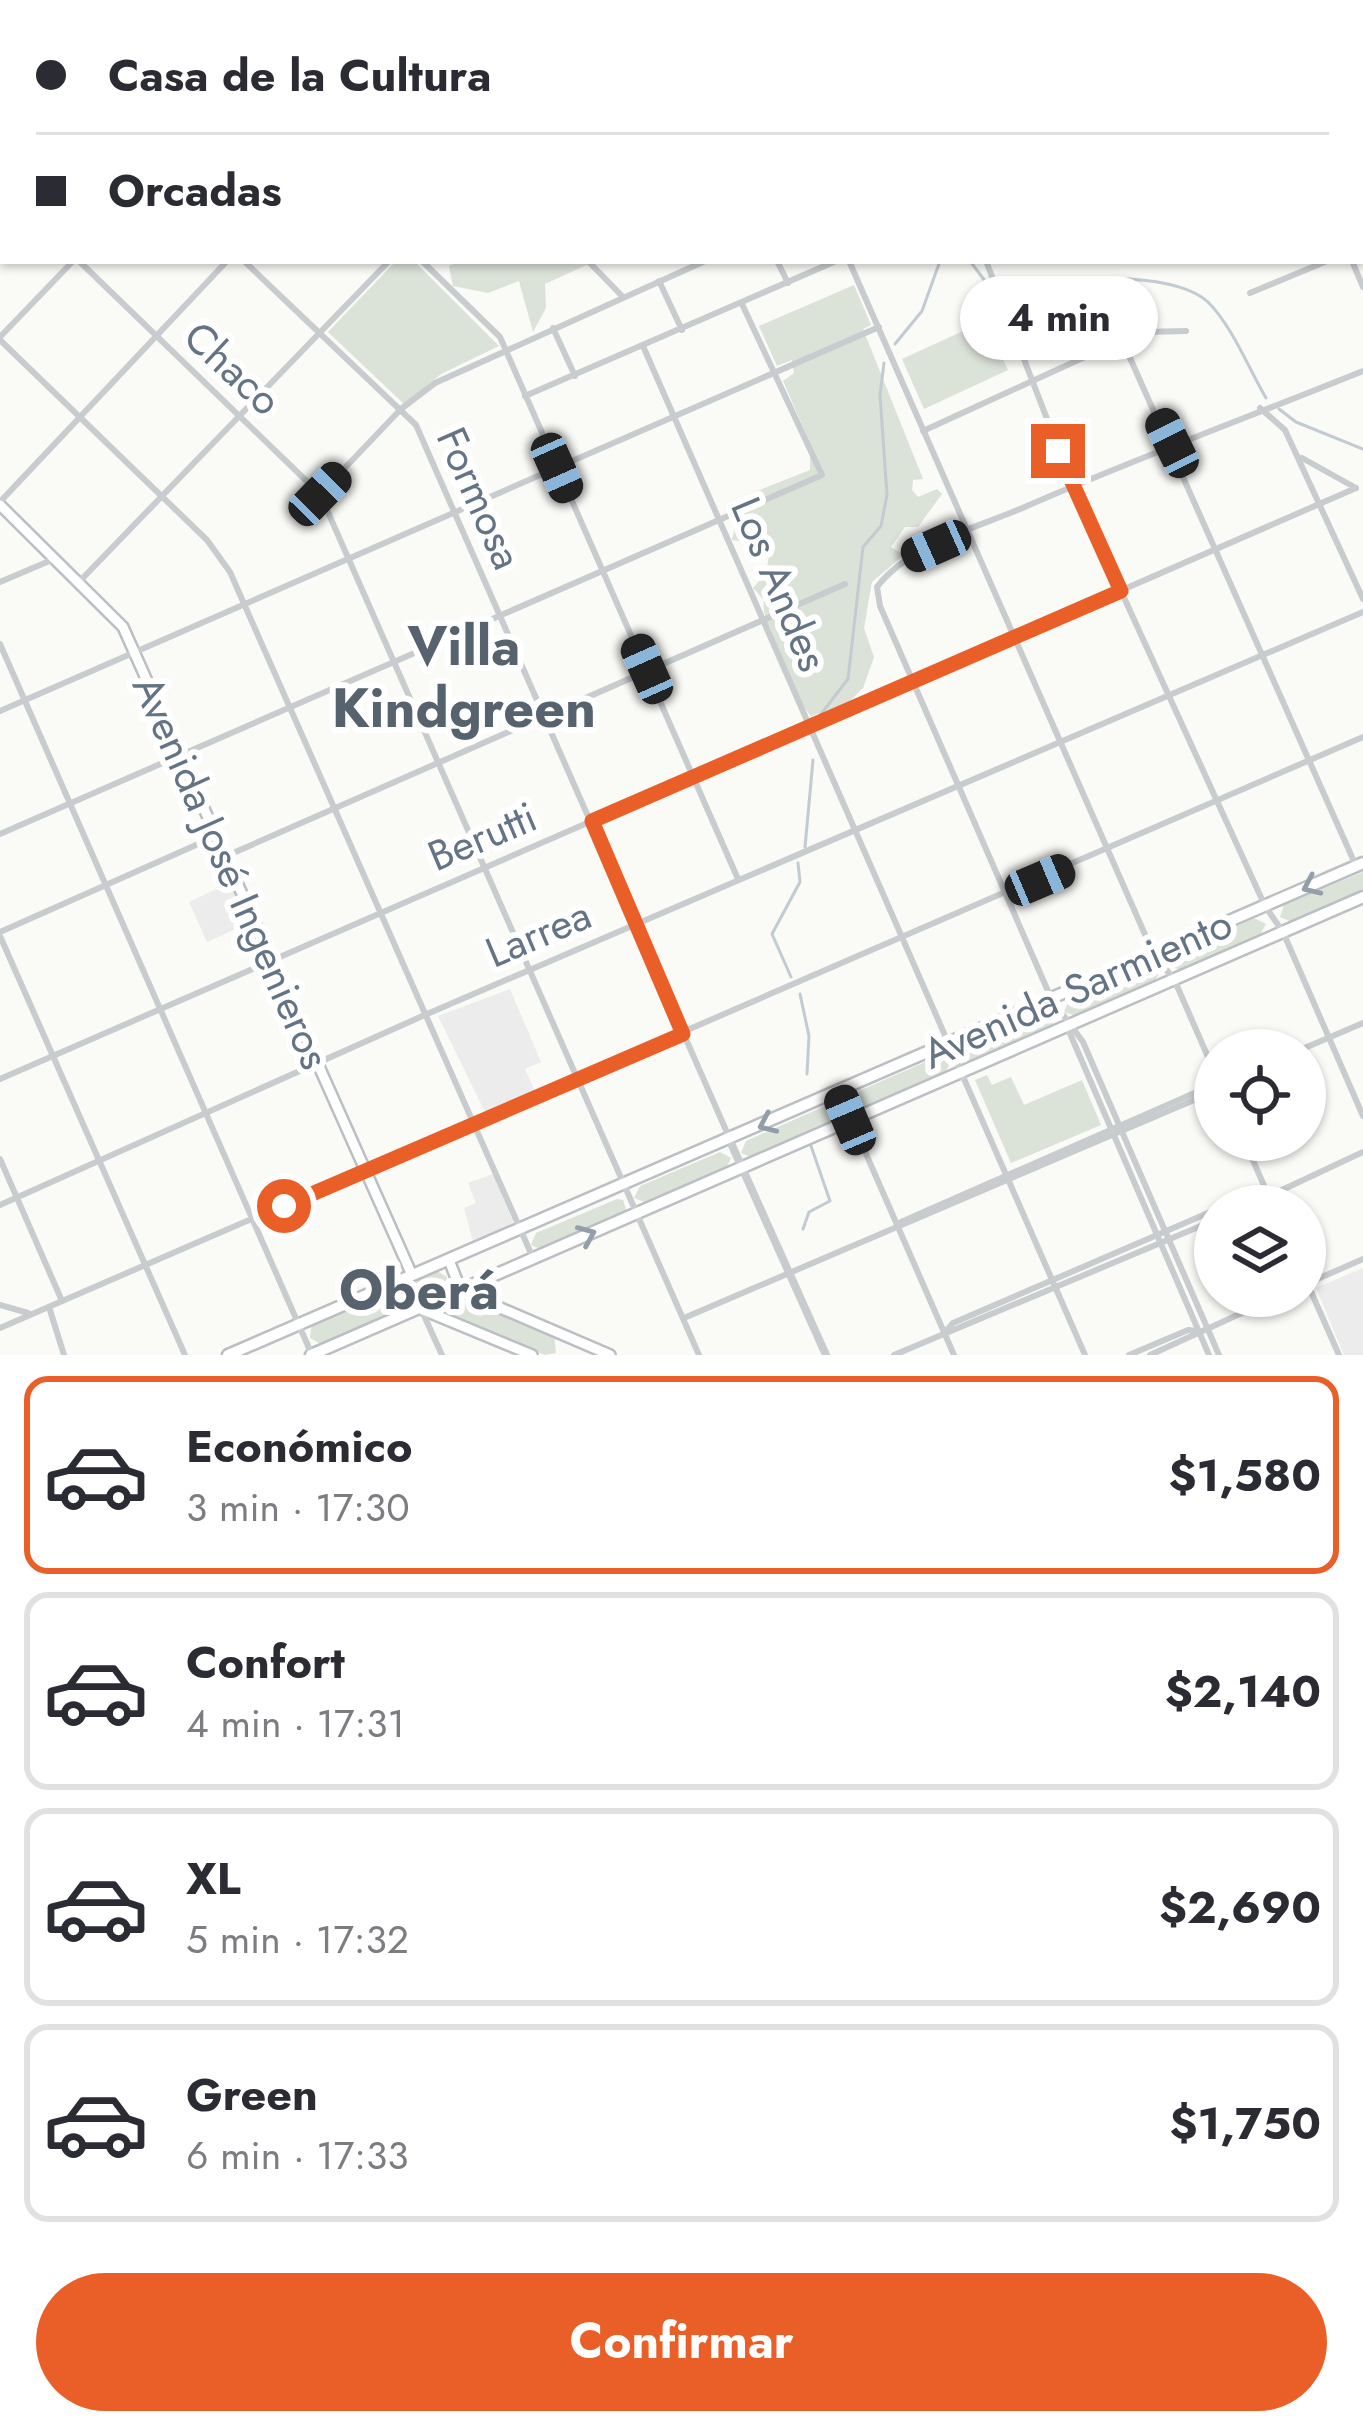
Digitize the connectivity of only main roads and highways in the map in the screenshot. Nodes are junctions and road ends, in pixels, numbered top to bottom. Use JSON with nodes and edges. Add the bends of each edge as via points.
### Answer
{"nodes":[{"id":1,"x":0,"y":504,"type":"edge"},
{"id":2,"x":1360,"y":864,"type":"edge"},
{"id":3,"x":1363,"y":897,"type":"edge"},
{"id":4,"x":449,"y":1260,"type":"junction"},
{"id":5,"x":412,"y":1276,"type":"junction"},
{"id":6,"x":461,"y":1291,"type":"junction"},
{"id":7,"x":421,"y":1309,"type":"junction"},
{"id":8,"x":228,"y":1355,"type":"edge"},
{"id":9,"x":312,"y":1355,"type":"edge"},
{"id":10,"x":532,"y":1355,"type":"edge"},
{"id":11,"x":608,"y":1355,"type":"edge"}],
"edges":[{"from":1,"to":5,"type":"main road","name":"Avenida José Ingenieros","via":[[118,619]]},
{"from":2,"to":4,"type":"main road","name":"Avenida Sarmiento","one_way":true},
{"from":6,"to":3,"type":"main road","name":"Avenida Sarmiento","one_way":true},
{"from":4,"to":5,"type":"main road","name":"Avenida Sarmiento"},
{"from":4,"to":6,"type":"main road"},
{"from":5,"to":8,"type":"main road","name":"Avenida Sarmiento"},
{"from":6,"to":7,"type":"main road","name":"Avenida Sarmiento"},
{"from":6,"to":11,"type":"main road"},
{"from":7,"to":9,"type":"main road","name":"Avenida Sarmiento"},
{"from":7,"to":10,"type":"main road"}]}
